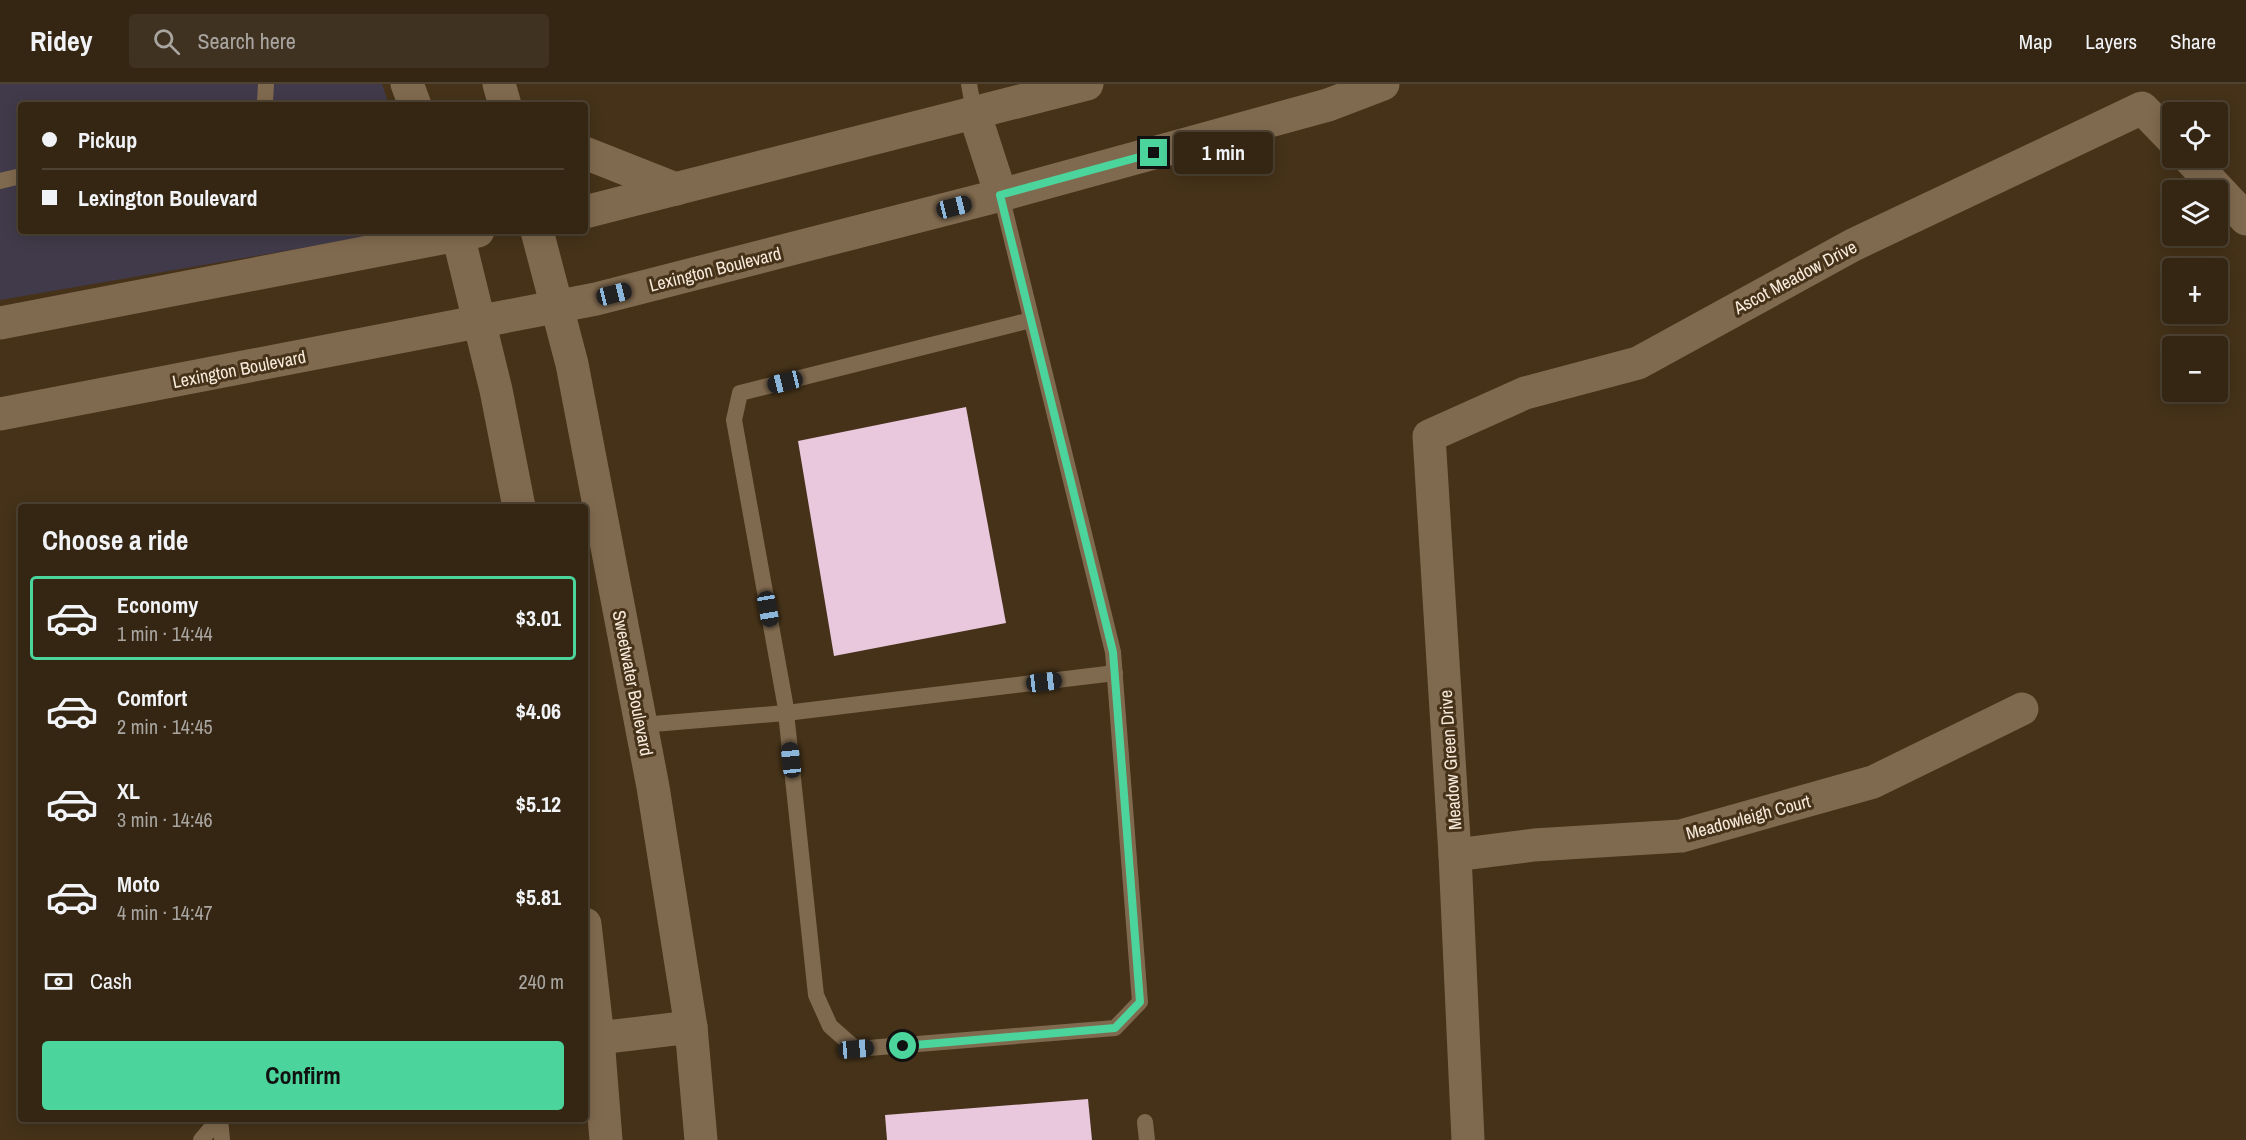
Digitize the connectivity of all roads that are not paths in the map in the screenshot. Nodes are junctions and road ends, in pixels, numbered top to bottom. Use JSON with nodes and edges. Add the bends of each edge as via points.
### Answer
{"nodes":[{"id":1,"x":266,"y":84,"type":"edge"},
{"id":2,"x":407,"y":84,"type":"edge"},
{"id":3,"x":1087,"y":84,"type":"edge"},
{"id":4,"x":1383,"y":84,"type":"edge"},
{"id":5,"x":971,"y":98,"type":"edge"},
{"id":6,"x":266,"y":102,"type":"edge"},
{"id":7,"x":414,"y":102,"type":"edge"},
{"id":8,"x":2162,"y":129,"type":"edge"},
{"id":9,"x":588,"y":154,"type":"edge"},
{"id":10,"x":2198,"y":168,"type":"edge"},
{"id":11,"x":18,"y":177,"type":"edge"},
{"id":12,"x":0,"y":181,"type":"edge"},
{"id":13,"x":676,"y":189,"type":"junction"},
{"id":14,"x":1000,"y":195,"type":"junction"},
{"id":15,"x":588,"y":211,"type":"edge"},
{"id":16,"x":2246,"y":219,"type":"edge"},
{"id":17,"x":454,"y":234,"type":"edge"},
{"id":18,"x":464,"y":234,"type":"edge"},
{"id":19,"x":538,"y":234,"type":"edge"},
{"id":20,"x":557,"y":307,"type":"junction"},
{"id":21,"x":1031,"y":321,"type":"junction"},
{"id":22,"x":479,"y":322,"type":"junction"},
{"id":23,"x":0,"y":323,"type":"edge"},
{"id":24,"x":1479,"y":413,"type":"joint"},
{"id":25,"x":0,"y":414,"type":"edge"},
{"id":26,"x":518,"y":504,"type":"edge"},
{"id":27,"x":1115,"y":673,"type":"junction"},
{"id":28,"x":2022,"y":709,"type":"dead end"},
{"id":29,"x":786,"y":714,"type":"junction"},
{"id":30,"x":641,"y":725,"type":"junction"},
{"id":31,"x":1455,"y":855,"type":"junction"},
{"id":32,"x":588,"y":973,"type":"edge"},
{"id":33,"x":691,"y":1027,"type":"junction"},
{"id":34,"x":592,"y":1039,"type":"edge"},
{"id":35,"x":216,"y":1122,"type":"edge"},
{"id":36,"x":219,"y":1122,"type":"edge"},
{"id":37,"x":1145,"y":1122,"type":"dead end"},
{"id":38,"x":201,"y":1140,"type":"edge"},
{"id":39,"x":222,"y":1140,"type":"edge"},
{"id":40,"x":606,"y":1140,"type":"edge"},
{"id":41,"x":701,"y":1140,"type":"edge"},
{"id":42,"x":1147,"y":1140,"type":"edge"},
{"id":43,"x":1468,"y":1140,"type":"edge"}],
"edges":[{"from":1,"to":6,"type":"lane"},
{"from":2,"to":7,"type":"main road"},
{"from":3,"to":5,"type":"main road"},
{"from":4,"to":14,"type":"main road","name":"Lexington Boulevard","via":[[1328,105]]},
{"from":5,"to":13,"type":"main road"},
{"from":5,"to":14,"type":"main road"},
{"from":8,"to":24,"type":"main road","name":"Ascot Meadow Drive","via":[[2142,108],[1853,245],[1638,363],[1525,393]]},
{"from":9,"to":13,"type":"main road"},
{"from":10,"to":16,"type":"main road"},
{"from":11,"to":12,"type":"lane"},
{"from":13,"to":15,"type":"main road"},
{"from":14,"to":20,"type":"main road","name":"Lexington Boulevard"},
{"from":14,"to":21,"type":"lane"},
{"from":17,"to":23,"type":"main road"},
{"from":18,"to":22,"type":"main road"},
{"from":19,"to":20,"type":"main road","name":"Sweetwater Boulevard"},
{"from":20,"to":22,"type":"main road","name":"Lexington Boulevard"},
{"from":20,"to":30,"type":"main road","name":"Sweetwater Boulevard","via":[[572,364]]},
{"from":21,"to":27,"type":"lane"},
{"from":21,"to":29,"type":"lane","via":[[740,393],[734,420]]},
{"from":22,"to":25,"type":"main road","name":"Lexington Boulevard"},
{"from":22,"to":26,"type":"main road"},
{"from":24,"to":31,"type":"main road","name":"Meadow Green Drive","via":[[1430,436]]},
{"from":27,"to":29,"type":"lane"},
{"from":27,"to":29,"type":"lane","via":[[1140,1002],[1115,1028],[856,1049],[830,1026],[816,995]]},
{"from":28,"to":31,"type":"main road","name":"Meadowleigh Court","via":[[1873,782],[1681,836],[1534,845]]},
{"from":29,"to":30,"type":"lane"},
{"from":30,"to":33,"type":"main road","name":"Sweetwater Boulevard"},
{"from":31,"to":43,"type":"main road","name":"Meadow Green Drive"},
{"from":32,"to":34,"type":"main road"},
{"from":33,"to":34,"type":"main road"},
{"from":33,"to":41,"type":"main road","name":"Sweetwater Boulevard"},
{"from":34,"to":40,"type":"main road"},
{"from":35,"to":38,"type":"lane"},
{"from":36,"to":39,"type":"lane"},
{"from":37,"to":42,"type":"lane"}]}
